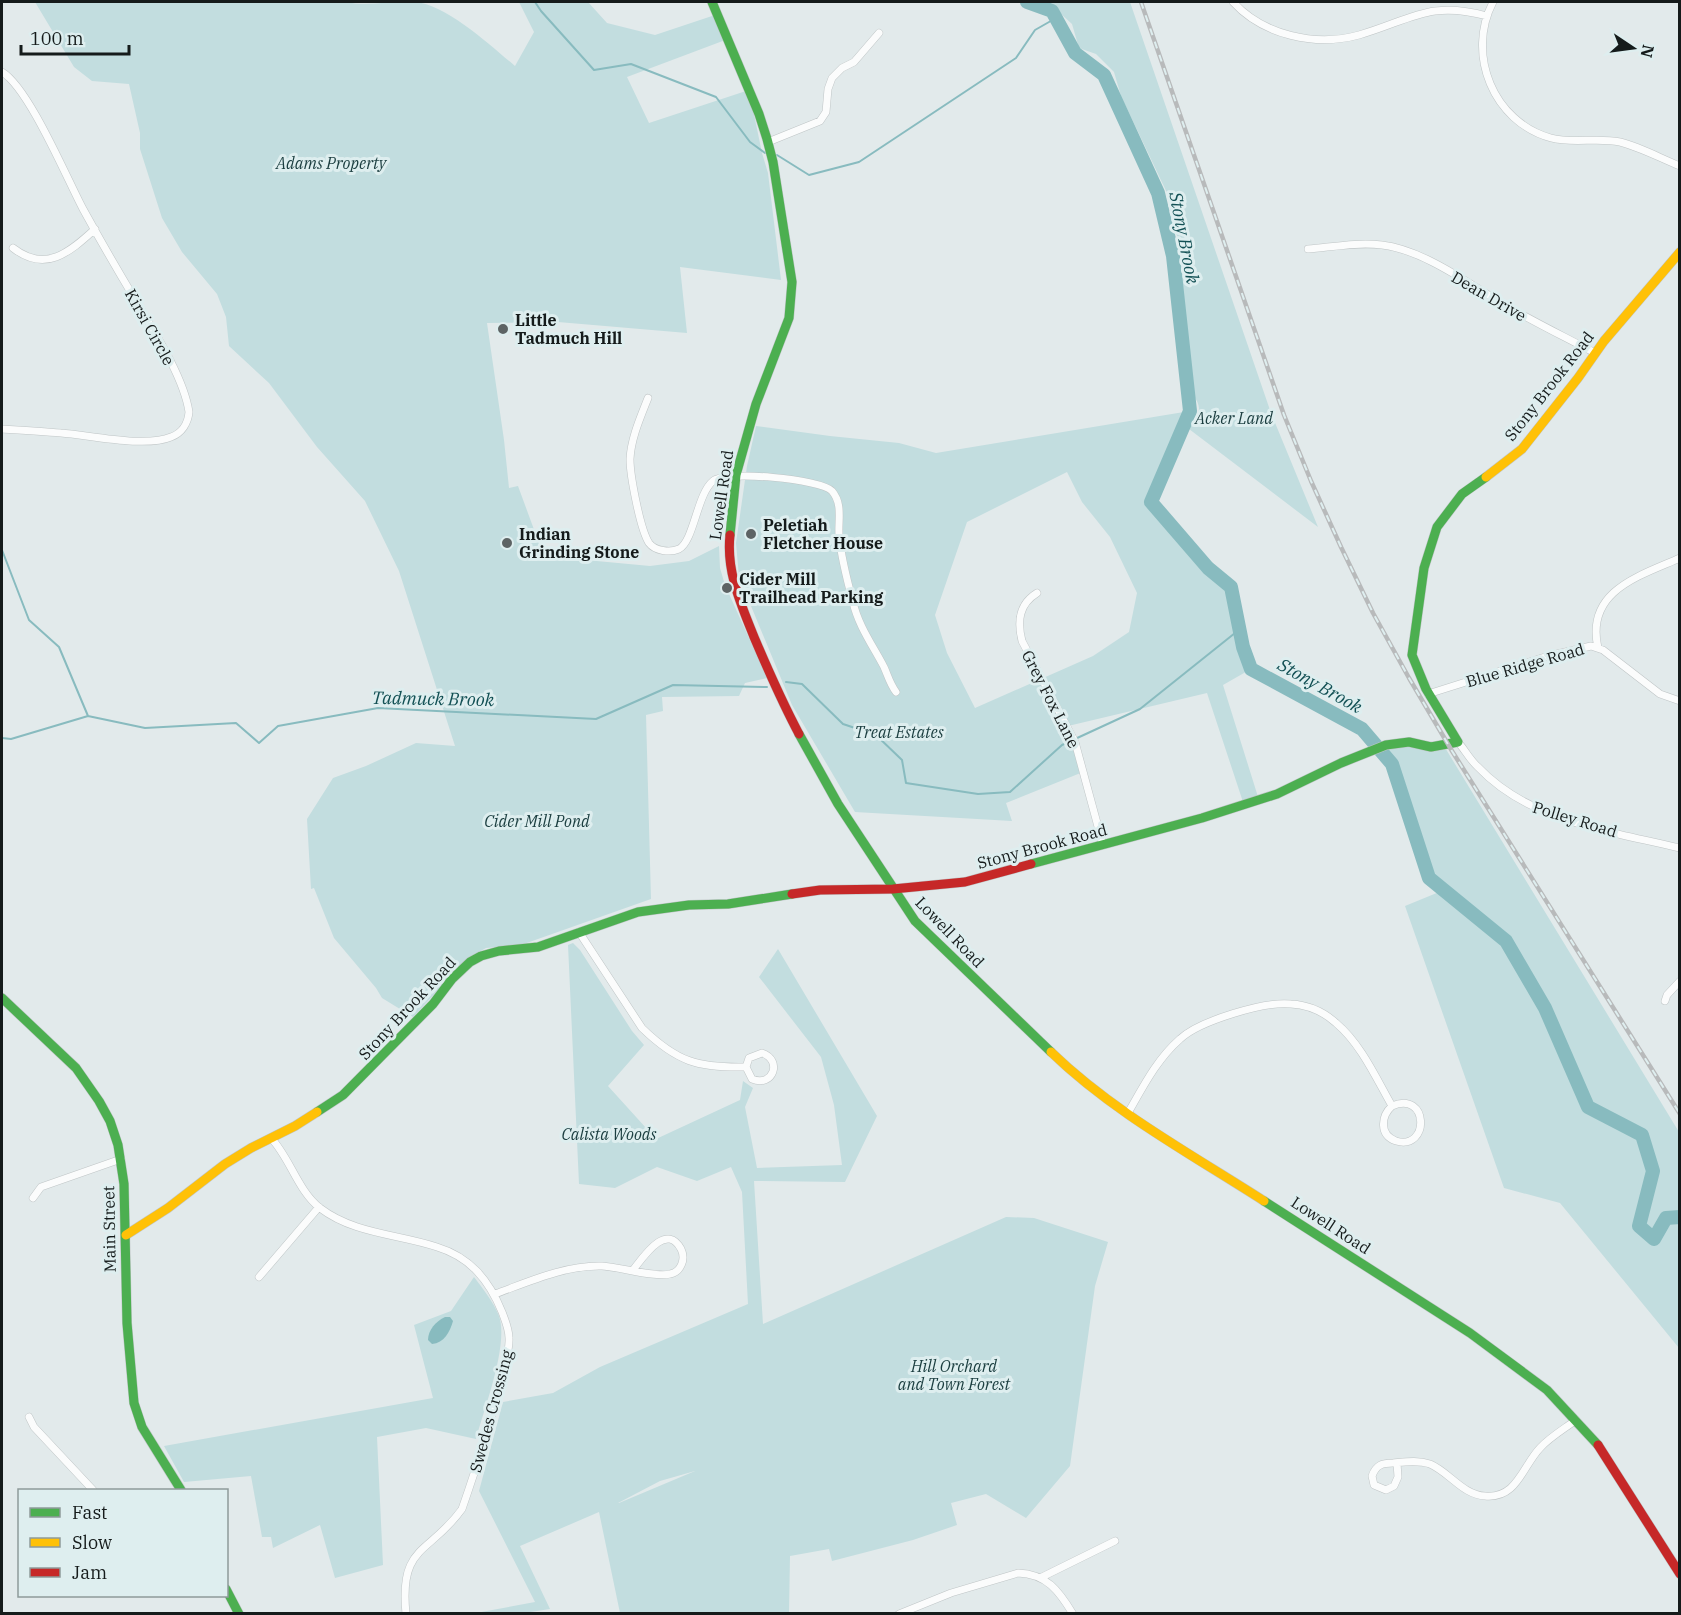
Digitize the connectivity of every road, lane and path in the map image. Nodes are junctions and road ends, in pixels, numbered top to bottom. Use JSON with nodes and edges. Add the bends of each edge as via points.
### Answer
{"nodes":[{"id":1,"x":712,"y":2,"type":"edge"},
{"id":2,"x":1233,"y":2,"type":"edge"},
{"id":3,"x":1493,"y":2,"type":"edge"},
{"id":4,"x":1486,"y":16,"type":"junction"},
{"id":5,"x":879,"y":33,"type":"dead end"},
{"id":6,"x":2,"y":72,"type":"edge"},
{"id":7,"x":768,"y":142,"type":"junction"},
{"id":8,"x":1680,"y":166,"type":"edge"},
{"id":9,"x":95,"y":229,"type":"junction"},
{"id":10,"x":13,"y":248,"type":"dead end"},
{"id":11,"x":1308,"y":249,"type":"dead end"},
{"id":12,"x":1680,"y":252,"type":"edge"},
{"id":13,"x":1595,"y":353,"type":"junction"},
{"id":14,"x":648,"y":398,"type":"dead end"},
{"id":15,"x":2,"y":429,"type":"edge"},
{"id":16,"x":736,"y":476,"type":"junction"},
{"id":17,"x":1680,"y":558,"type":"edge"},
{"id":18,"x":1037,"y":593,"type":"dead end"},
{"id":19,"x":1598,"y":648,"type":"junction"},
{"id":20,"x":896,"y":692,"type":"dead end"},
{"id":21,"x":1428,"y":694,"type":"junction"},
{"id":22,"x":1680,"y":701,"type":"edge"},
{"id":23,"x":1458,"y":742,"type":"junction"},
{"id":24,"x":1103,"y":845,"type":"junction"},
{"id":25,"x":1680,"y":848,"type":"edge"},
{"id":26,"x":893,"y":889,"type":"junction"},
{"id":27,"x":579,"y":932,"type":"junction"},
{"id":28,"x":1680,"y":981,"type":"edge"},
{"id":29,"x":2,"y":998,"type":"edge"},
{"id":30,"x":1665,"y":1001,"type":"dead end"},
{"id":31,"x":746,"y":1067,"type":"junction"},
{"id":32,"x":1392,"y":1106,"type":"junction"},
{"id":33,"x":1128,"y":1113,"type":"junction"},
{"id":34,"x":271,"y":1138,"type":"junction"},
{"id":35,"x":121,"y":1159,"type":"junction"},
{"id":36,"x":33,"y":1198,"type":"dead end"},
{"id":37,"x":319,"y":1207,"type":"junction"},
{"id":38,"x":126,"y":1235,"type":"junction"},
{"id":39,"x":633,"y":1270,"type":"junction"},
{"id":40,"x":259,"y":1277,"type":"dead end"},
{"id":41,"x":495,"y":1294,"type":"junction"},
{"id":42,"x":29,"y":1417,"type":"dead end"},
{"id":43,"x":1576,"y":1420,"type":"junction"},
{"id":44,"x":1397,"y":1463,"type":"junction"},
{"id":45,"x":91,"y":1489,"type":"edge"},
{"id":46,"x":180,"y":1489,"type":"edge"},
{"id":47,"x":1114,"y":1541,"type":"dead end"},
{"id":48,"x":1680,"y":1574,"type":"edge"},
{"id":49,"x":1042,"y":1577,"type":"junction"},
{"id":50,"x":228,"y":1593,"type":"edge"},
{"id":51,"x":239,"y":1614,"type":"edge"},
{"id":52,"x":406,"y":1614,"type":"edge"},
{"id":53,"x":899,"y":1614,"type":"edge"},
{"id":54,"x":1073,"y":1614,"type":"edge"}],
"edges":[{"from":1,"to":7,"type":"street","name":"Lowell Road"},
{"from":2,"to":4,"type":"street","via":[[1270,30],[1315,39],[1357,35],[1434,9],[1455,8]]},
{"from":3,"to":4,"type":"street"},
{"from":4,"to":8,"type":"street","via":[[1482,45],[1485,73],[1498,99],[1517,121],[1551,138],[1619,142]]},
{"from":5,"to":7,"type":"street","via":[[854,62],[830,81],[827,109],[820,121]]},
{"from":6,"to":9,"type":"street","name":"Kirsi Circle","via":[[19,89],[41,126]]},
{"from":7,"to":16,"type":"street","name":"Lowell Road","via":[[791,267],[792,299]]},
{"from":9,"to":10,"type":"street","via":[[72,248],[45,260],[30,259]]},
{"from":9,"to":15,"type":"street","name":"Kirsi Circle","via":[[173,367],[188,406],[188,418],[171,437],[150,441]]},
{"from":11,"to":13,"type":"street","name":"Dean Drive","via":[[1382,245],[1406,250]]},
{"from":12,"to":13,"type":"street","name":"Stony Brook Road"},
{"from":13,"to":21,"type":"street","name":"Stony Brook Road","via":[[1522,448],[1462,494],[1437,527],[1424,568],[1412,655]]},
{"from":14,"to":16,"type":"street","via":[[630,458],[642,524],[652,545],[669,551],[684,545],[710,484],[720,477]]},
{"from":16,"to":20,"type":"street","via":[[790,479],[832,491],[839,507],[839,535],[853,605]]},
{"from":16,"to":26,"type":"street","name":"Lowell Road","via":[[729,558],[741,605],[784,708],[838,804]]},
{"from":17,"to":19,"type":"street","via":[[1617,588],[1605,600],[1597,623]]},
{"from":18,"to":24,"type":"street","name":"Grey Fox Lane","via":[[1027,599],[1020,630],[1026,651],[1075,742]]},
{"from":19,"to":21,"type":"street","name":"Blue Ridge Road","via":[[1591,646],[1548,656]]},
{"from":19,"to":22,"type":"street","name":"Blue Ridge Road","via":[[1653,689]]},
{"from":21,"to":23,"type":"street","name":"Stony Brook Road"},
{"from":23,"to":24,"type":"street","name":"Stony Brook Road","via":[[1431,747],[1409,742],[1386,745],[1277,794]]},
{"from":23,"to":25,"type":"street","name":"Polley Road","via":[[1478,767],[1529,806],[1590,827]]},
{"from":24,"to":26,"type":"street","name":"Stony Brook Road","via":[[965,882]]},
{"from":26,"to":27,"type":"street","name":"Stony Brook Road","via":[[820,890],[728,904],[689,905],[638,912]]},
{"from":26,"to":33,"type":"street","name":"Lowell Road","via":[[933,940],[1069,1069]]},
{"from":27,"to":31,"type":"street","via":[[642,1028],[655,1041],[689,1062]]},
{"from":27,"to":34,"type":"street","name":"Stony Brook Road","via":[[538,946],[493,952],[470,963],[343,1095]]},
{"from":28,"to":30,"type":"street"},
{"from":29,"to":35,"type":"street","name":"Main Street","via":[[82,1076],[110,1122]]},
{"from":31,"to":31,"type":"street","via":[[749,1058],[762,1053],[774,1065],[770,1078],[761,1081],[752,1079]]},
{"from":32,"to":32,"type":"street","via":[[1404,1103],[1416,1108],[1421,1126],[1415,1137],[1397,1141],[1391,1138],[1384,1128],[1384,1116]]},
{"from":32,"to":33,"type":"street","via":[[1345,1031],[1326,1015],[1290,1003],[1220,1018],[1186,1033],[1158,1062]]},
{"from":33,"to":43,"type":"street","name":"Lowell Road","via":[[1470,1333],[1547,1390]]},
{"from":34,"to":37,"type":"street","name":"Swedes Crossing"},
{"from":34,"to":38,"type":"street","name":"Stony Brook Road","via":[[225,1164]]},
{"from":35,"to":36,"type":"street","via":[[42,1187]]},
{"from":35,"to":38,"type":"street","name":"Main Street"},
{"from":37,"to":40,"type":"street"},
{"from":37,"to":41,"type":"street","name":"Swedes Crossing","via":[[342,1222],[439,1247],[464,1259],[479,1271]]},
{"from":38,"to":46,"type":"street","name":"Main Street","via":[[127,1323],[134,1403],[142,1427]]},
{"from":39,"to":39,"type":"street","via":[[673,1274],[681,1266],[681,1249],[668,1240],[656,1242]]},
{"from":39,"to":41,"type":"street","via":[[582,1267]]},
{"from":41,"to":52,"type":"street","name":"Swedes Crossing","via":[[510,1339],[493,1414],[462,1509],[414,1556],[407,1572]]},
{"from":42,"to":45,"type":"street"},
{"from":43,"to":44,"type":"street","via":[[1541,1448],[1514,1486],[1497,1496],[1473,1493],[1427,1463]]},
{"from":43,"to":48,"type":"street","name":"Lowell Road","via":[[1597,1444]]},
{"from":44,"to":44,"type":"street","via":[[1376,1467],[1374,1485],[1386,1490],[1394,1486]]},
{"from":47,"to":49,"type":"street"},
{"from":49,"to":53,"type":"street","via":[[1029,1573],[1004,1576]]},
{"from":49,"to":54,"type":"street","via":[[1052,1584]]},
{"from":50,"to":51,"type":"street"}]}
